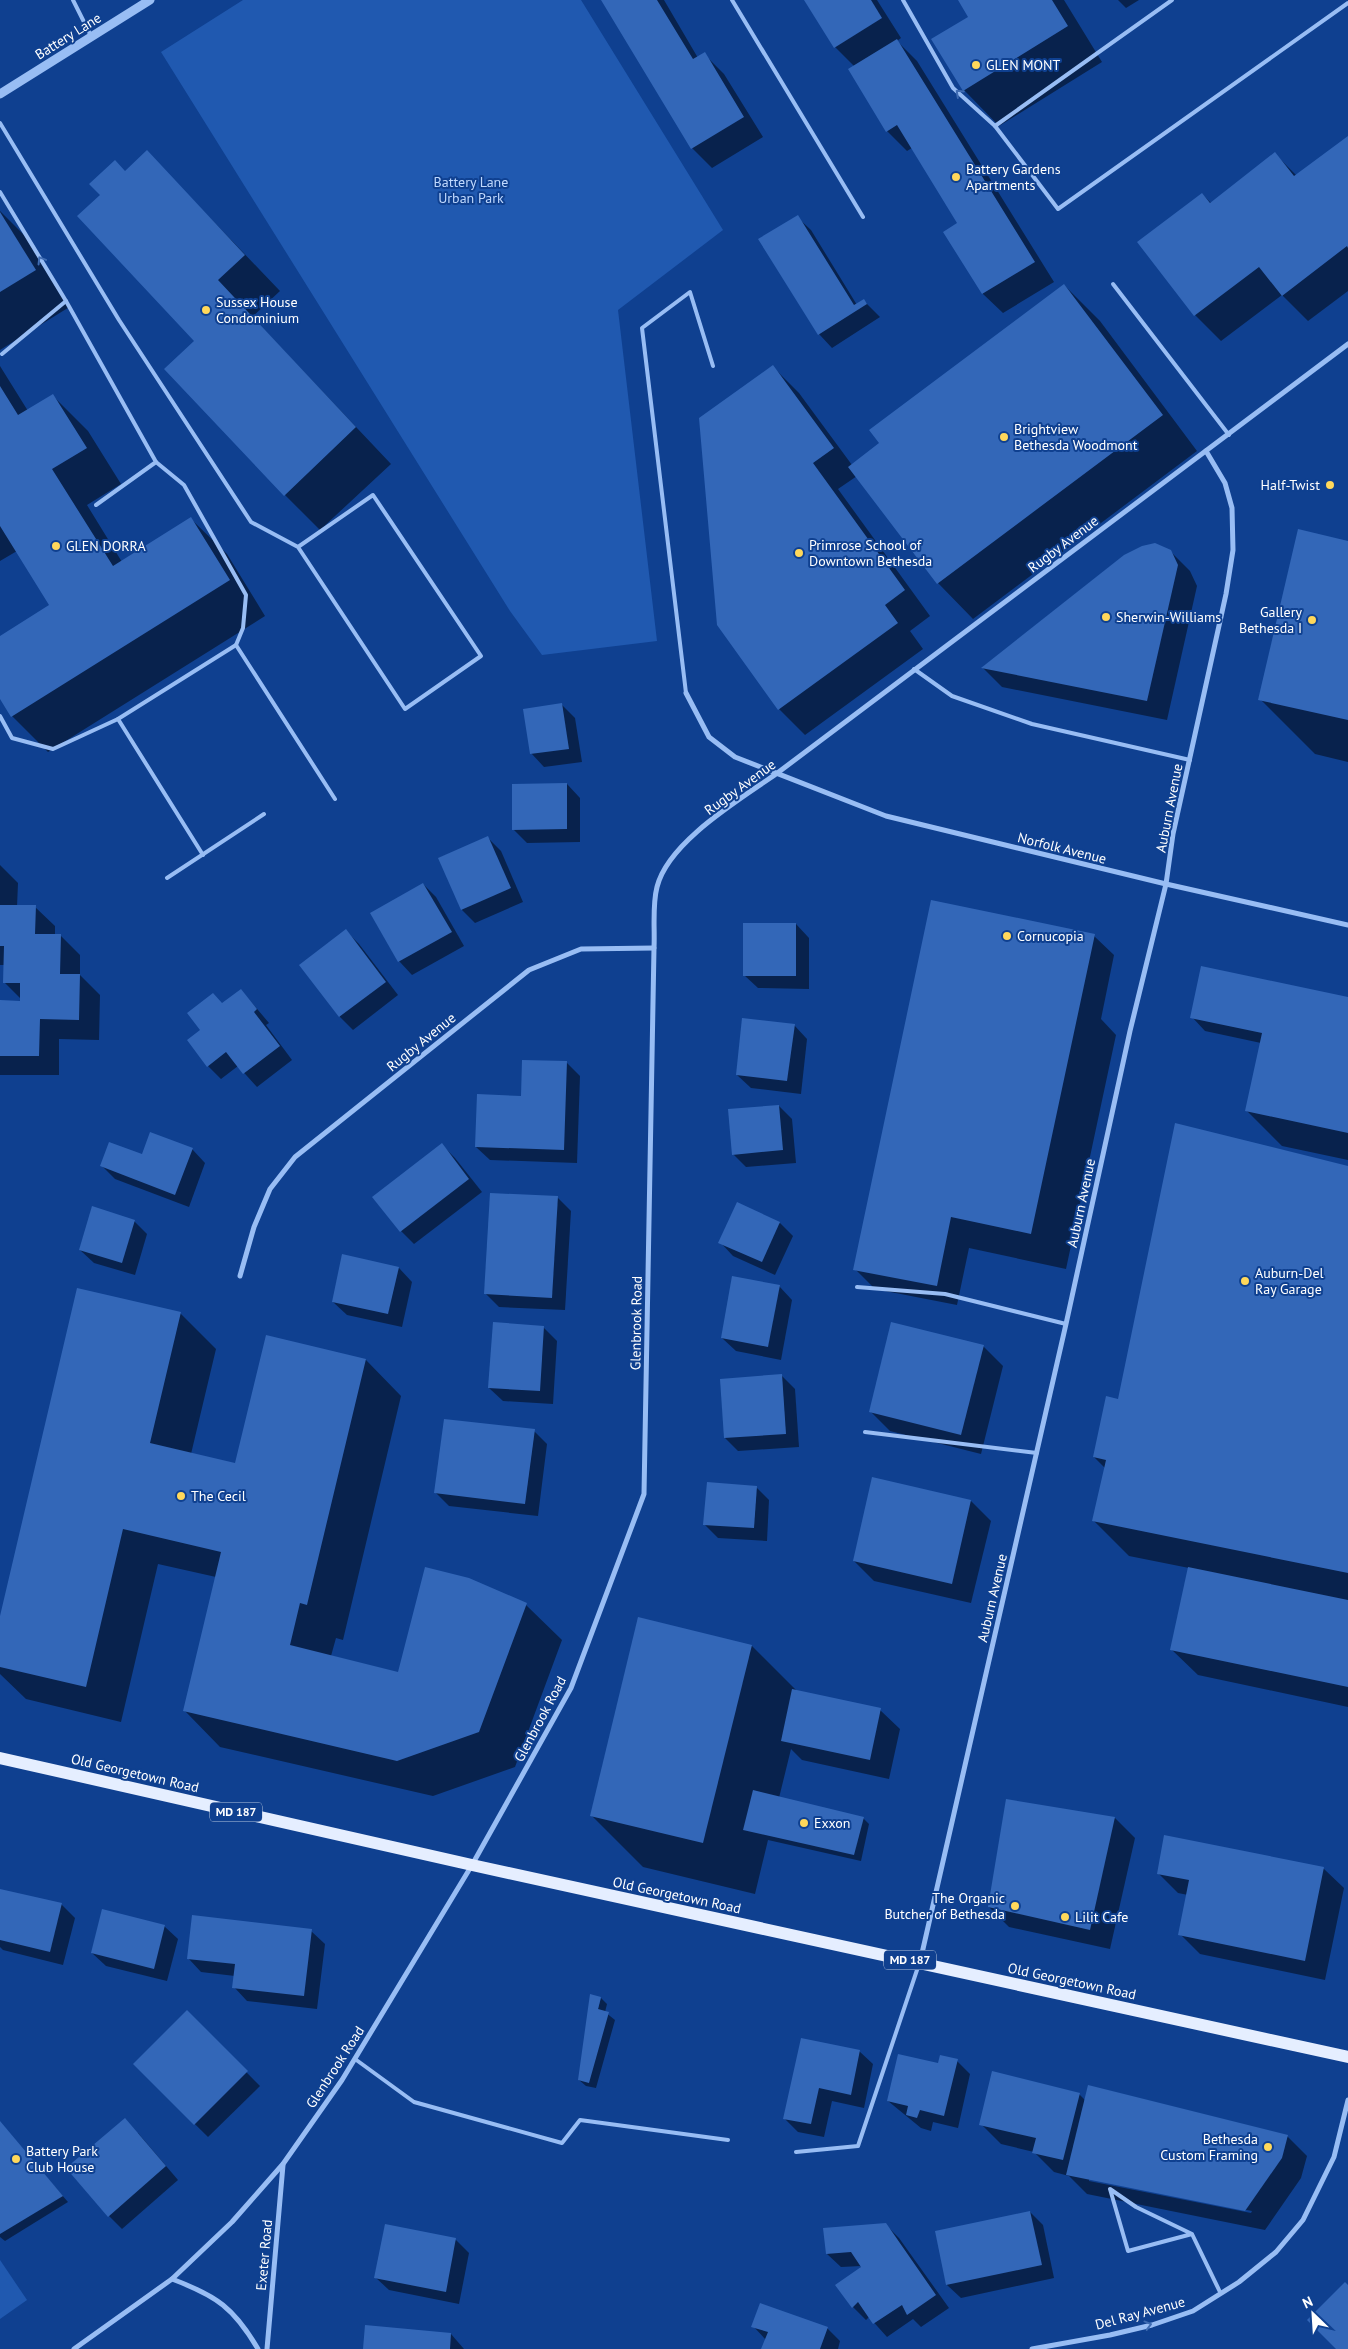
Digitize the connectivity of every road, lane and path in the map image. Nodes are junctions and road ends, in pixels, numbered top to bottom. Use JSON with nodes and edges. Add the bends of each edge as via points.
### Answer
{"nodes":[{"id":1,"x":73,"y":0,"type":"edge"},
{"id":2,"x":150,"y":0,"type":"edge"},
{"id":3,"x":732,"y":0,"type":"edge"},
{"id":4,"x":903,"y":0,"type":"edge"},
{"id":5,"x":1172,"y":0,"type":"edge"},
{"id":6,"x":1348,"y":3,"type":"edge"},
{"id":7,"x":91,"y":37,"type":"junction"},
{"id":8,"x":0,"y":94,"type":"edge"},
{"id":9,"x":0,"y":123,"type":"edge"},
{"id":10,"x":995,"y":126,"type":"junction"},
{"id":11,"x":0,"y":192,"type":"edge"},
{"id":12,"x":863,"y":217,"type":"dead end"},
{"id":13,"x":1113,"y":284,"type":"dead end"},
{"id":14,"x":66,"y":301,"type":"junction"},
{"id":15,"x":1348,"y":344,"type":"edge"},
{"id":16,"x":2,"y":354,"type":"dead end"},
{"id":17,"x":713,"y":366,"type":"dead end"},
{"id":18,"x":1229,"y":434,"type":"junction"},
{"id":19,"x":1206,"y":452,"type":"junction"},
{"id":20,"x":156,"y":462,"type":"junction"},
{"id":21,"x":96,"y":505,"type":"dead end"},
{"id":22,"x":298,"y":547,"type":"junction"},
{"id":23,"x":236,"y":645,"type":"junction"},
{"id":24,"x":914,"y":669,"type":"junction"},
{"id":25,"x":686,"y":693,"type":"joint"},
{"id":26,"x":0,"y":716,"type":"edge"},
{"id":27,"x":118,"y":719,"type":"junction"},
{"id":28,"x":1190,"y":760,"type":"junction"},
{"id":29,"x":776,"y":774,"type":"junction"},
{"id":30,"x":335,"y":799,"type":"dead end"},
{"id":31,"x":264,"y":814,"type":"dead end"},
{"id":32,"x":203,"y":855,"type":"junction"},
{"id":33,"x":167,"y":878,"type":"dead end"},
{"id":34,"x":1166,"y":884,"type":"junction"},
{"id":35,"x":1348,"y":925,"type":"edge"},
{"id":36,"x":654,"y":948,"type":"junction"},
{"id":37,"x":240,"y":1276,"type":"dead end"},
{"id":38,"x":856,"y":1286,"type":"dead end"},
{"id":39,"x":1066,"y":1324,"type":"junction"},
{"id":40,"x":865,"y":1432,"type":"dead end"},
{"id":41,"x":1037,"y":1453,"type":"junction"},
{"id":42,"x":0,"y":1758,"type":"edge"},
{"id":43,"x":472,"y":1865,"type":"junction"},
{"id":44,"x":920,"y":1962,"type":"junction"},
{"id":45,"x":1348,"y":2057,"type":"edge"},
{"id":46,"x":355,"y":2059,"type":"junction"},
{"id":47,"x":1348,"y":2100,"type":"edge"},
{"id":48,"x":728,"y":2140,"type":"dead end"},
{"id":49,"x":796,"y":2152,"type":"dead end"},
{"id":50,"x":283,"y":2164,"type":"junction"},
{"id":51,"x":1192,"y":2234,"type":"junction"},
{"id":52,"x":172,"y":2279,"type":"junction"},
{"id":53,"x":1220,"y":2292,"type":"junction"},
{"id":54,"x":74,"y":2349,"type":"edge"},
{"id":55,"x":258,"y":2349,"type":"edge"},
{"id":56,"x":267,"y":2349,"type":"edge"},
{"id":57,"x":1032,"y":2349,"type":"edge"}],
"edges":[{"from":1,"to":7,"type":"lane"},
{"from":2,"to":7,"type":"street","name":"Battery Lane"},
{"from":3,"to":12,"type":"lane"},
{"from":10,"to":4,"type":"lane","one_way":true,"via":[[953,88]]},
{"from":5,"to":10,"type":"lane"},
{"from":6,"to":10,"type":"lane","via":[[1058,209]]},
{"from":7,"to":8,"type":"street","name":"Battery Lane"},
{"from":9,"to":22,"type":"lane","via":[[119,320],[251,522]]},
{"from":14,"to":11,"type":"lane","one_way":true},
{"from":13,"to":18,"type":"lane"},
{"from":14,"to":16,"type":"lane"},
{"from":14,"to":20,"type":"lane"},
{"from":15,"to":18,"type":"street","name":"Rugby Avenue"},
{"from":17,"to":25,"type":"lane","via":[[690,292],[642,328]]},
{"from":18,"to":19,"type":"street","name":"Rugby Avenue"},
{"from":19,"to":24,"type":"street","name":"Rugby Avenue"},
{"from":19,"to":28,"type":"street","name":"Auburn Avenue","via":[[1228,491],[1232,508],[1233,550]]},
{"from":20,"to":21,"type":"lane"},
{"from":20,"to":23,"type":"lane","via":[[184,485],[246,595],[243,628]]},
{"from":22,"to":22,"type":"lane","via":[[405,709],[481,656],[373,495]]},
{"from":23,"to":27,"type":"lane"},
{"from":23,"to":30,"type":"lane"},
{"from":24,"to":28,"type":"lane","via":[[952,696],[1032,724]]},
{"from":24,"to":29,"type":"street","name":"Rugby Avenue"},
{"from":25,"to":29,"type":"street","via":[[709,737],[736,757]]},
{"from":26,"to":27,"type":"lane","via":[[12,738],[53,749]]},
{"from":27,"to":32,"type":"lane"},
{"from":28,"to":34,"type":"street","name":"Auburn Avenue","via":[[1173,834]]},
{"from":29,"to":34,"type":"street","name":"Norfolk Avenue","via":[[886,816]]},
{"from":29,"to":36,"type":"street","name":"Rugby Avenue","via":[[680,846],[664,868],[656,888]]},
{"from":31,"to":32,"type":"lane"},
{"from":32,"to":33,"type":"lane"},
{"from":34,"to":35,"type":"street","name":"Norfolk Avenue"},
{"from":34,"to":39,"type":"street","name":"Auburn Avenue","via":[[1130,1031]]},
{"from":36,"to":37,"type":"street","name":"Rugby Avenue","via":[[582,949],[529,970],[295,1157],[270,1190],[254,1227]]},
{"from":36,"to":43,"type":"street","name":"Glenbrook Road","via":[[644,1494],[571,1688]]},
{"from":38,"to":39,"type":"lane","via":[[945,1294]]},
{"from":39,"to":41,"type":"street","name":"Auburn Avenue"},
{"from":40,"to":41,"type":"lane"},
{"from":41,"to":44,"type":"street","name":"Auburn Avenue"},
{"from":42,"to":43,"type":"main road","name":"Old Georgetown Road","number":"MD 187"},
{"from":43,"to":44,"type":"main road","name":"Old Georgetown Road","number":"MD 187"},
{"from":43,"to":46,"type":"street","name":"Glenbrook Road"},
{"from":44,"to":45,"type":"main road","name":"Old Georgetown Road","number":"MD 187"},
{"from":44,"to":49,"type":"lane","via":[[858,2146]]},
{"from":46,"to":48,"type":"lane","via":[[414,2102],[562,2143],[580,2120]]},
{"from":46,"to":50,"type":"street","name":"Glenbrook Road"},
{"from":47,"to":53,"type":"street","name":"Del Ray Avenue","via":[[1334,2157],[1303,2220],[1276,2252],[1239,2282]]},
{"from":50,"to":52,"type":"street","name":"Glenbrook Road","via":[[232,2222]]},
{"from":50,"to":56,"type":"street","name":"Exeter Road"},
{"from":51,"to":51,"type":"lane","via":[[1136,2207],[1110,2189],[1128,2251]]},
{"from":51,"to":53,"type":"lane"},
{"from":52,"to":54,"type":"street","name":"Glenbrook Road"},
{"from":52,"to":55,"type":"street","via":[[226,2306],[243,2323]]},
{"from":57,"to":53,"type":"street","name":"Del Ray Avenue","one_way":true,"via":[[1152,2325],[1193,2311]]}]}
